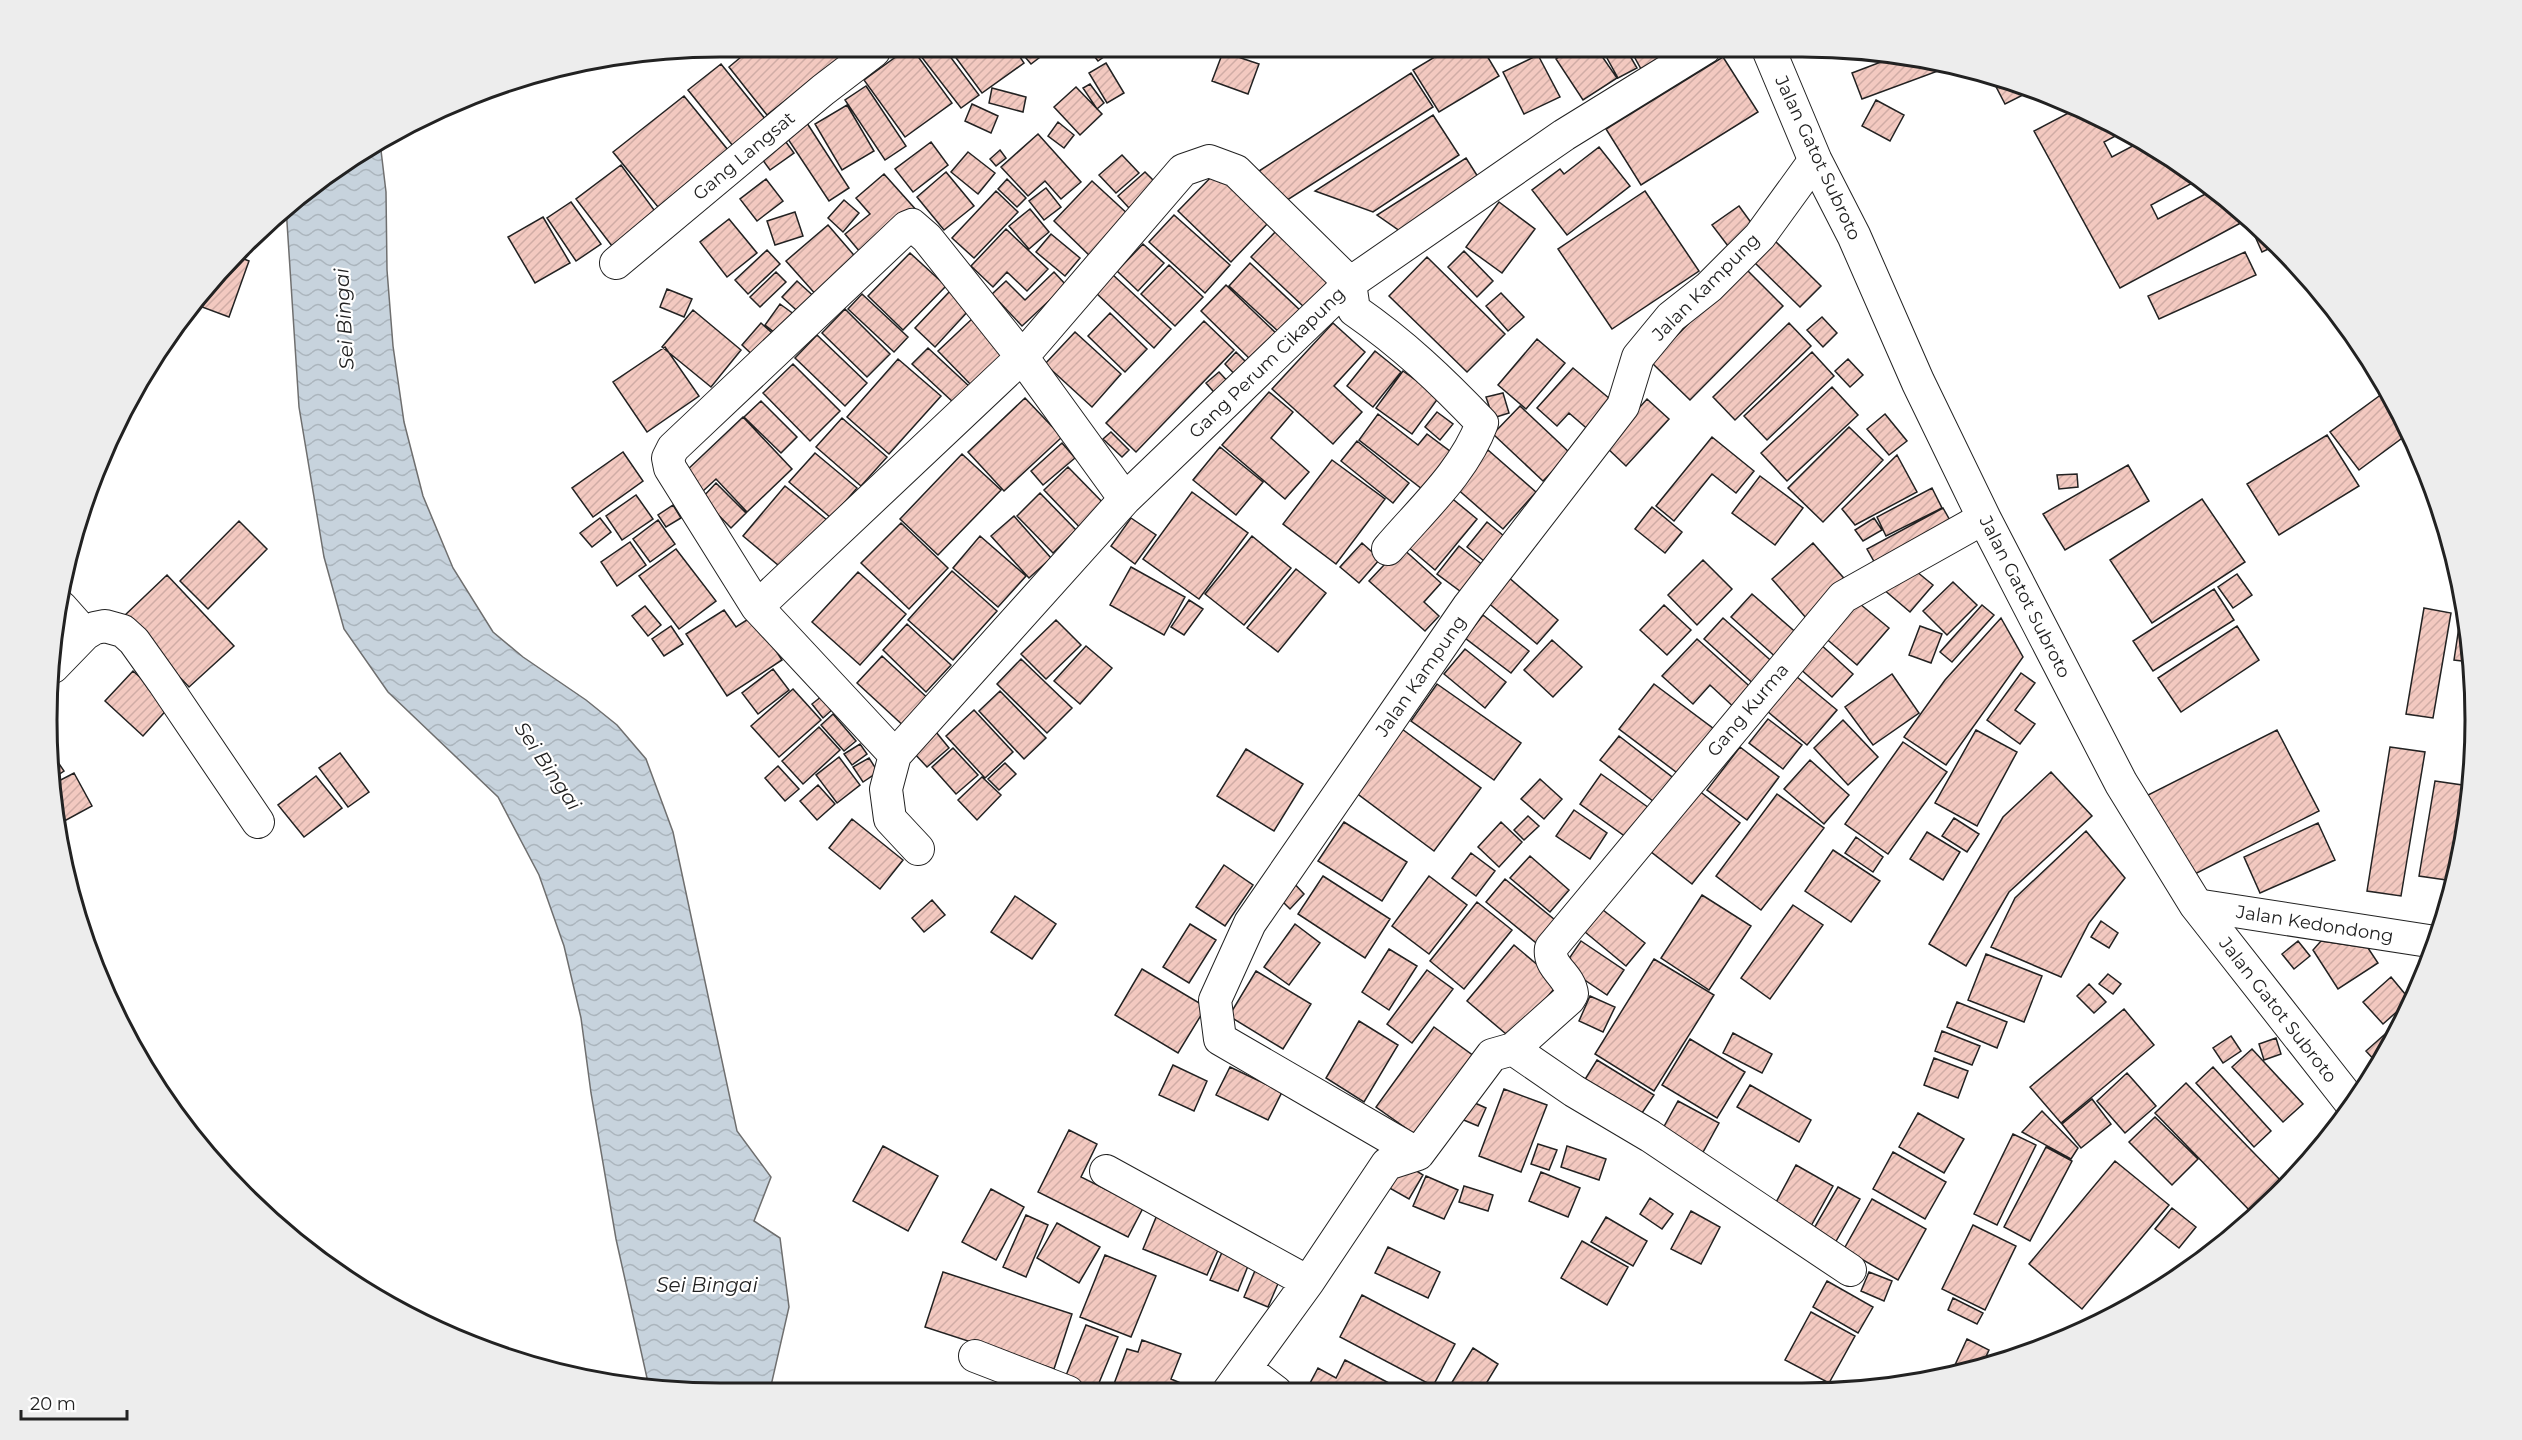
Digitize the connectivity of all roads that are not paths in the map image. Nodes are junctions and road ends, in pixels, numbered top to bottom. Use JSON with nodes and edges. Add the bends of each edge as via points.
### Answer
{"nodes":[{"id":1,"x":866,"y":57,"type":"edge"},
{"id":2,"x":1690,"y":57,"type":"edge"},
{"id":3,"x":1772,"y":57,"type":"edge"},
{"id":4,"x":1815,"y":160,"type":"junction"},
{"id":5,"x":616,"y":262,"type":"dead end"},
{"id":6,"x":1350,"y":283,"type":"junction"},
{"id":7,"x":1022,"y":357,"type":"junction"},
{"id":8,"x":1125,"y":499,"type":"junction"},
{"id":9,"x":1984,"y":518,"type":"junction"},
{"id":10,"x":1388,"y":549,"type":"dead end"},
{"id":11,"x":757,"y":607,"type":"junction"},
{"id":12,"x":66,"y":612,"type":"edge"},
{"id":13,"x":85,"y":634,"type":"junction"},
{"id":14,"x":60,"y":660,"type":"edge"},
{"id":15,"x":895,"y":755,"type":"junction"},
{"id":16,"x":258,"y":822,"type":"dead end"},
{"id":17,"x":918,"y":849,"type":"dead end"},
{"id":18,"x":2196,"y":905,"type":"junction"},
{"id":19,"x":2427,"y":941,"type":"edge"},
{"id":20,"x":1513,"y":1049,"type":"junction"},
{"id":21,"x":2347,"y":1097,"type":"edge"},
{"id":22,"x":1418,"y":1155,"type":"junction"},
{"id":23,"x":1106,"y":1171,"type":"dead end"},
{"id":24,"x":1850,"y":1270,"type":"dead end"},
{"id":25,"x":1308,"y":1282,"type":"junction"},
{"id":26,"x":975,"y":1356,"type":"dead end"},
{"id":27,"x":1237,"y":1380,"type":"edge"},
{"id":28,"x":1045,"y":1383,"type":"edge"}],
"edges":[{"from":1,"to":5,"type":"street","name":"Gang Langsat"},
{"from":2,"to":6,"type":"street","name":"Gang Perum Cikapung","via":[[1564,135]]},
{"from":3,"to":4,"type":"main road","name":"Jalan Gatot Subroto"},
{"from":4,"to":9,"type":"main road","name":"Jalan Gatot Subroto"},
{"from":4,"to":22,"type":"street","name":"Jalan Kampung","via":[[1760,236],[1671,317],[1638,357],[1623,406],[1468,607],[1257,913],[1215,1000],[1220,1040]]},
{"from":6,"to":7,"type":"street","via":[[1236,171],[1209,161],[1183,170]]},
{"from":6,"to":8,"type":"street","name":"Gang Perum Cikapung"},
{"from":6,"to":10,"type":"street","via":[[1354,310],[1392,336],[1482,423],[1474,446]]},
{"from":7,"to":8,"type":"street"},
{"from":7,"to":11,"type":"street"},
{"from":7,"to":11,"type":"street","via":[[927,238],[912,225],[700,421],[673,448],[668,458],[670,468]]},
{"from":8,"to":15,"type":"street","name":"Gang Perum Cikapung"},
{"from":9,"to":18,"type":"main road","name":"Jalan Gatot Subroto","via":[[2121,783]]},
{"from":9,"to":20,"type":"street","name":"Gang Kurma","via":[[1843,597],[1551,948],[1551,961],[1572,994]]},
{"from":11,"to":15,"type":"street"},
{"from":12,"to":13,"type":"street"},
{"from":13,"to":14,"type":"street"},
{"from":13,"to":16,"type":"street","via":[[105,626],[123,631],[134,641]]},
{"from":15,"to":17,"type":"street","via":[[886,789],[890,819]]},
{"from":18,"to":19,"type":"street","name":"Jalan Kedondong"},
{"from":18,"to":21,"type":"main road","name":"Jalan Gatot Subroto"},
{"from":20,"to":22,"type":"street","via":[[1492,1054]]},
{"from":20,"to":24,"type":"street"},
{"from":22,"to":25,"type":"street","via":[[1388,1164]]},
{"from":23,"to":25,"type":"street"},
{"from":25,"to":27,"type":"street"},
{"from":26,"to":28,"type":"street"}]}
